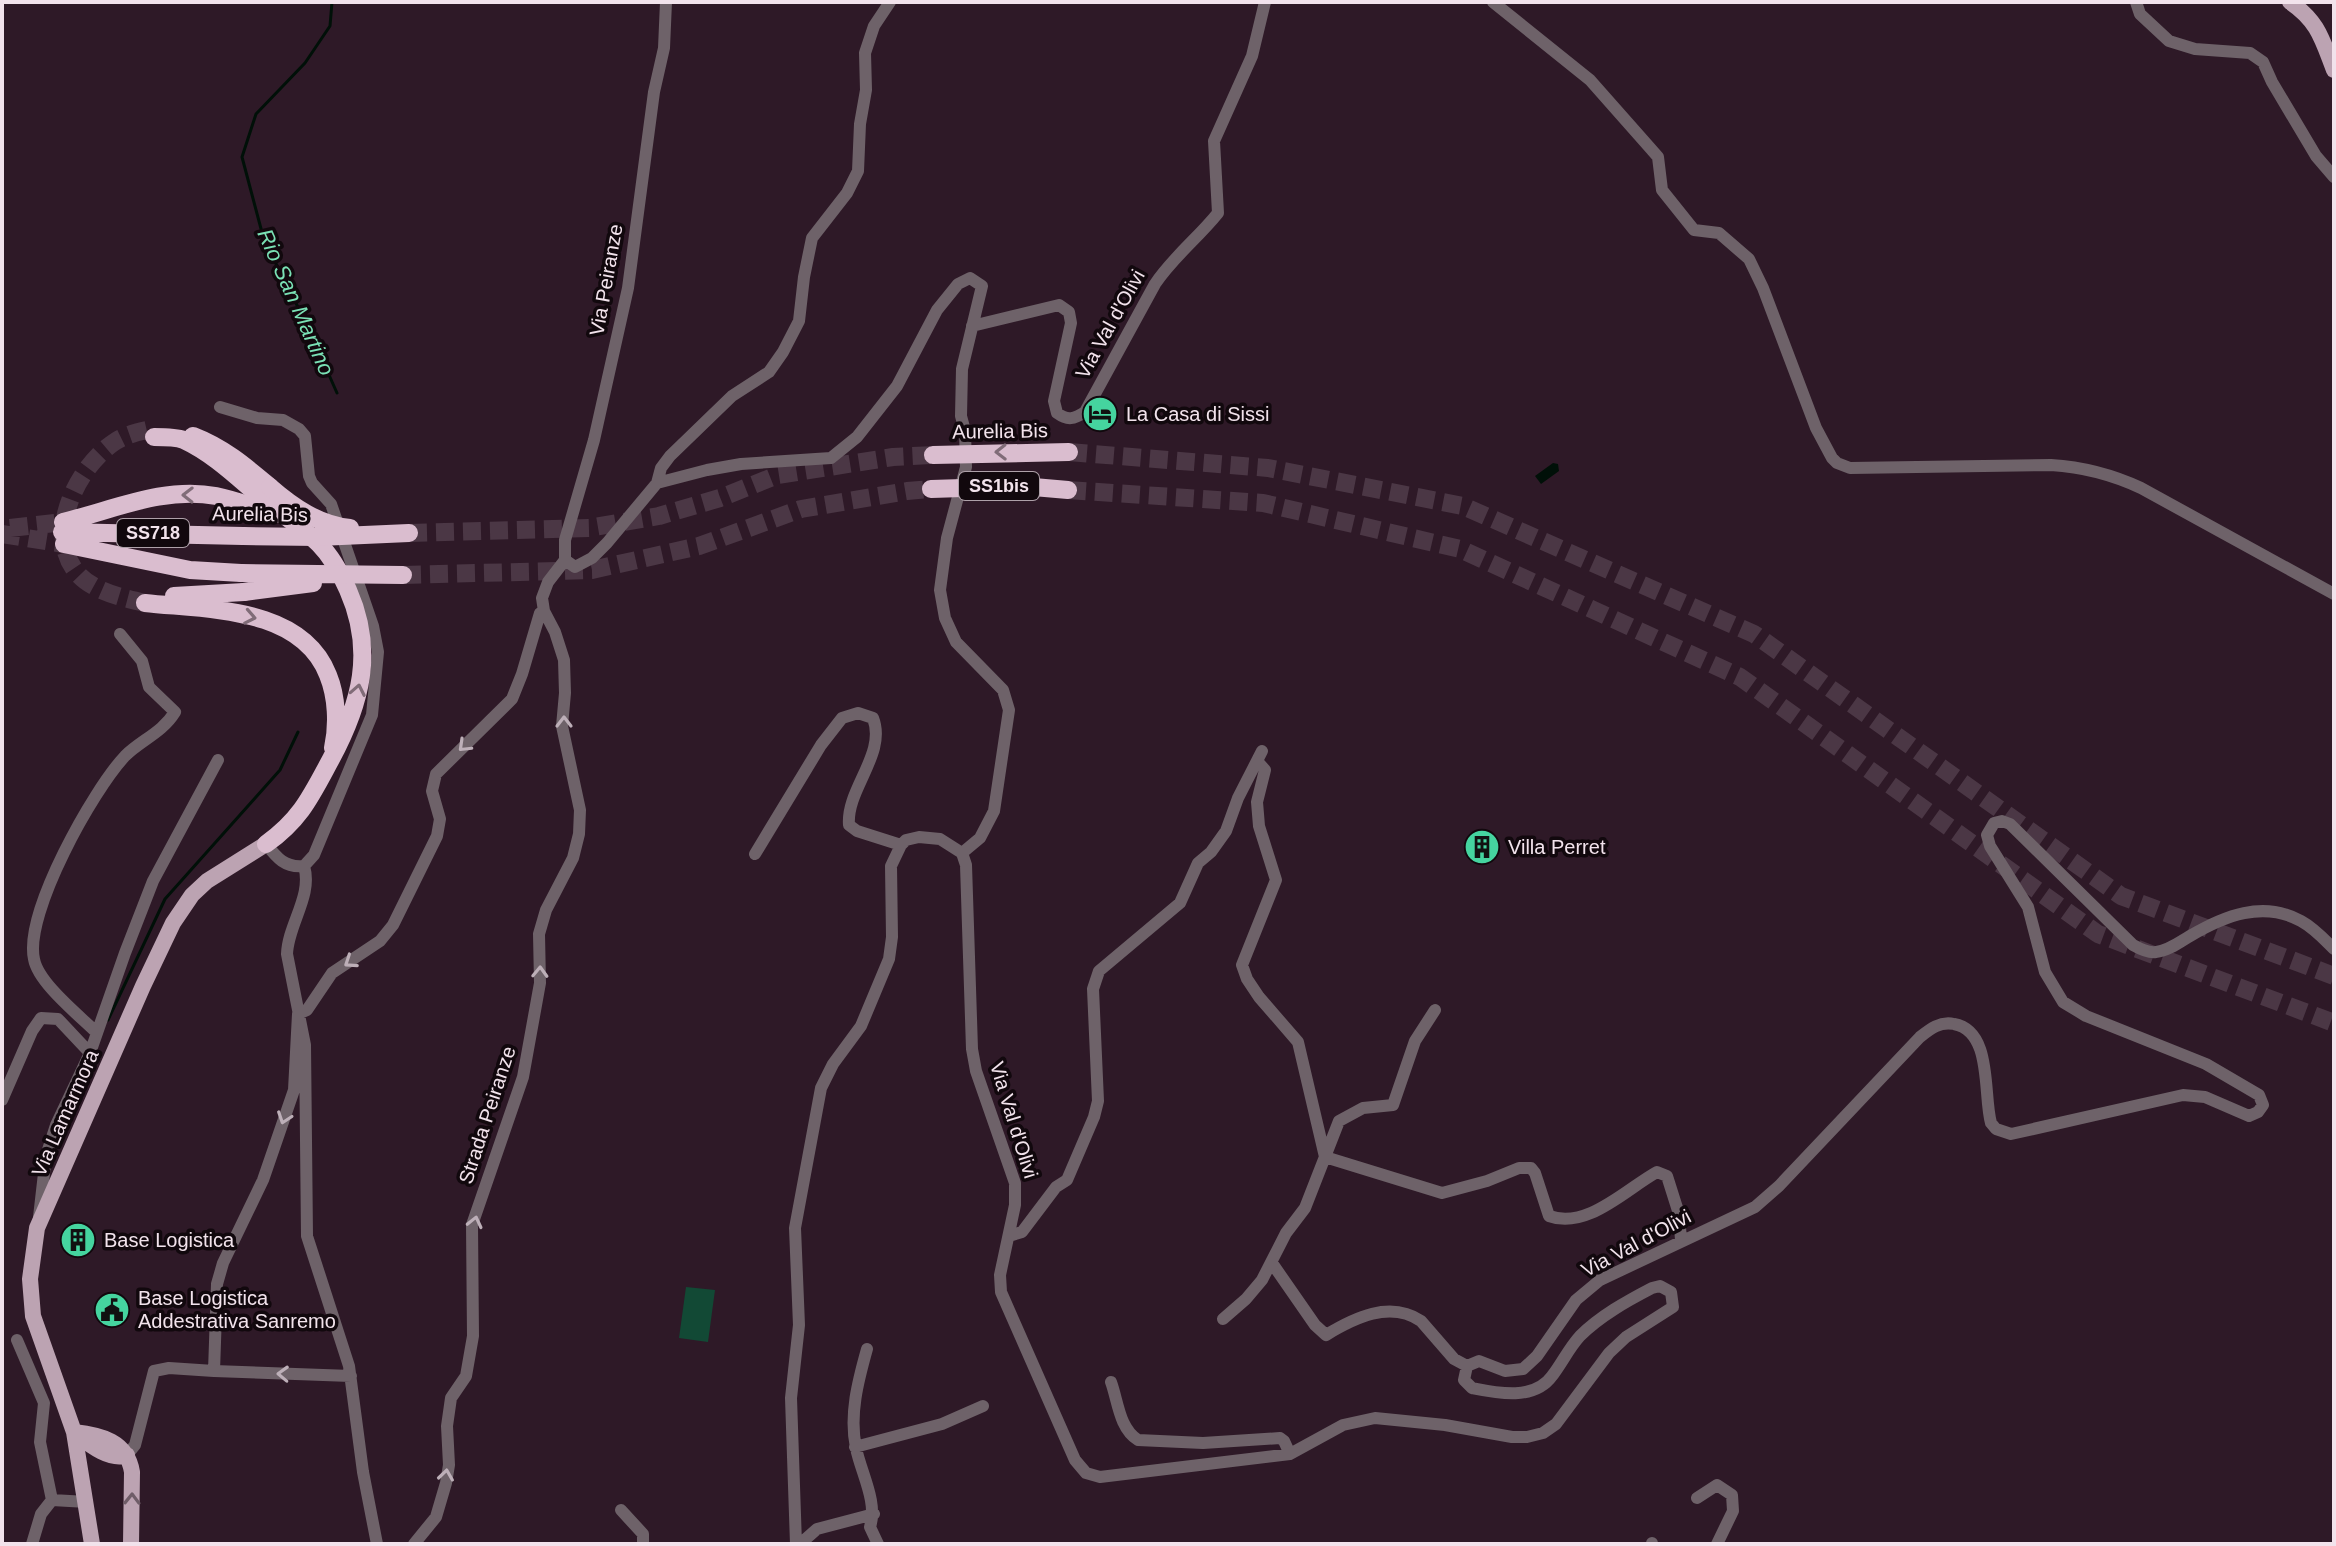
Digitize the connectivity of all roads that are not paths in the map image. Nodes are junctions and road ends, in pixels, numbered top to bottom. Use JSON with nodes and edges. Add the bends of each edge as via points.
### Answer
{"nodes":[{"id":1,"x":666,"y":2,"type":"edge"},
{"id":2,"x":890,"y":2,"type":"edge"},
{"id":3,"x":1265,"y":2,"type":"edge"},
{"id":4,"x":1493,"y":2,"type":"edge"},
{"id":5,"x":2136,"y":2,"type":"edge"},
{"id":6,"x":2290,"y":2,"type":"edge"},
{"id":7,"x":2334,"y":70,"type":"edge"},
{"id":8,"x":2334,"y":177,"type":"edge"},
{"id":9,"x":972,"y":326,"type":"junction"},
{"id":10,"x":220,"y":407,"type":"dead end"},
{"id":11,"x":1069,"y":452,"type":"tunnel mouth"},
{"id":12,"x":933,"y":455,"type":"tunnel mouth"},
{"id":13,"x":657,"y":483,"type":"junction"},
{"id":14,"x":931,"y":489,"type":"tunnel mouth"},
{"id":15,"x":1068,"y":490,"type":"tunnel mouth"},
{"id":16,"x":290,"y":519,"type":"junction"},
{"id":17,"x":63,"y":532,"type":"junction"},
{"id":18,"x":565,"y":560,"type":"junction"},
{"id":19,"x":403,"y":575,"type":"tunnel mouth"},
{"id":20,"x":243,"y":582,"type":"junction"},
{"id":21,"x":2334,"y":594,"type":"edge"},
{"id":22,"x":544,"y":611,"type":"junction"},
{"id":23,"x":120,"y":634,"type":"dead end"},
{"id":24,"x":218,"y":760,"type":"dead end"},
{"id":25,"x":329,"y":762,"type":"junction"},
{"id":26,"x":266,"y":844,"type":"junction"},
{"id":27,"x":901,"y":845,"type":"junction"},
{"id":28,"x":962,"y":853,"type":"junction"},
{"id":29,"x":755,"y":854,"type":"dead end"},
{"id":30,"x":304,"y":866,"type":"junction"},
{"id":31,"x":2334,"y":949,"type":"edge"},
{"id":32,"x":1435,"y":1010,"type":"dead end"},
{"id":33,"x":298,"y":1014,"type":"junction"},
{"id":34,"x":97,"y":1033,"type":"junction"},
{"id":35,"x":90,"y":1053,"type":"junction"},
{"id":36,"x":2,"y":1100,"type":"edge"},
{"id":37,"x":71,"y":1150,"type":"junction"},
{"id":38,"x":48,"y":1152,"type":"junction"},
{"id":39,"x":1325,"y":1157,"type":"junction"},
{"id":40,"x":62,"y":1170,"type":"junction"},
{"id":41,"x":37,"y":1228,"type":"junction"},
{"id":42,"x":1009,"y":1236,"type":"junction"},
{"id":43,"x":1681,"y":1240,"type":"junction"},
{"id":44,"x":1272,"y":1263,"type":"junction"},
{"id":45,"x":1223,"y":1319,"type":"dead end"},
{"id":46,"x":17,"y":1340,"type":"dead end"},
{"id":47,"x":867,"y":1349,"type":"dead end"},
{"id":48,"x":1467,"y":1366,"type":"junction"},
{"id":49,"x":214,"y":1371,"type":"junction"},
{"id":50,"x":351,"y":1376,"type":"junction"},
{"id":51,"x":1111,"y":1382,"type":"dead end"},
{"id":52,"x":983,"y":1406,"type":"dead end"},
{"id":53,"x":74,"y":1432,"type":"junction"},
{"id":54,"x":855,"y":1447,"type":"junction"},
{"id":55,"x":1290,"y":1454,"type":"junction"},
{"id":56,"x":127,"y":1455,"type":"junction"},
{"id":57,"x":1697,"y":1498,"type":"dead end"},
{"id":58,"x":52,"y":1500,"type":"junction"},
{"id":59,"x":87,"y":1502,"type":"junction"},
{"id":60,"x":621,"y":1510,"type":"dead end"},
{"id":61,"x":874,"y":1514,"type":"junction"},
{"id":62,"x":32,"y":1544,"type":"edge"},
{"id":63,"x":92,"y":1544,"type":"edge"},
{"id":64,"x":131,"y":1544,"type":"edge"},
{"id":65,"x":377,"y":1544,"type":"edge"},
{"id":66,"x":414,"y":1544,"type":"edge"},
{"id":67,"x":643,"y":1544,"type":"edge"},
{"id":68,"x":796,"y":1544,"type":"edge"},
{"id":69,"x":878,"y":1544,"type":"edge"},
{"id":70,"x":1717,"y":1544,"type":"edge"}],
"edges":[{"from":1,"to":18,"type":"street","name":"Via Peiranze","via":[[632,262],[594,440],[565,540]]},
{"from":2,"to":13,"type":"street","via":[[865,53],[858,171],[812,238],[799,321],[769,372],[732,396],[670,456]]},
{"from":3,"to":9,"type":"street","name":"Via Val d'Olivi","via":[[1252,56],[1214,141],[1218,213],[1168,264],[1085,412],[1065,418],[1057,413],[1054,401],[1069,312],[1059,305]]},
{"from":4,"to":21,"type":"street","via":[[1590,80],[1658,157],[1662,190],[1687,224],[1699,233],[1719,233],[1749,259],[1823,442],[1837,463],[1850,468],[2051,465],[2112,475]]},
{"from":5,"to":8,"type":"street","via":[[2140,14],[2169,41],[2195,49],[2250,53],[2263,62],[2316,156]]},
{"from":6,"to":7,"type":"main road","via":[[2307,14],[2322,37]]},
{"from":9,"to":13,"type":"street","via":[[982,286],[970,278],[958,284],[937,310],[897,386],[857,437],[831,458],[741,464]]},
{"from":9,"to":28,"type":"street","via":[[960,393],[966,467],[940,590],[956,642],[1003,690],[1009,710],[994,811],[980,838]]},
{"from":10,"to":30,"type":"street","via":[[283,420],[305,436],[309,476],[331,504],[378,652],[372,715],[314,855]]},
{"from":11,"to":12,"type":"highway","name":"Aurelia Bis","number":"SS1bis","one_way":true,"bridge":true},
{"from":13,"to":18,"type":"street","via":[[592,558],[575,567]]},
{"from":14,"to":15,"type":"highway","number":"SS1bis","bridge":true},
{"from":16,"to":17,"type":"highway","one_way":true,"via":[[215,495],[178,494],[143,499]]},
{"from":16,"to":17,"type":"highway","name":"Aurelia Bis","number":"SS718","bridge":true,"via":[[182,439],[152,433],[180,431],[213,444],[307,514],[333,525],[409,530],[319,537]]},
{"from":25,"to":16,"type":"highway","one_way":true,"via":[[347,731],[359,691],[360,620],[335,564]]},
{"from":17,"to":20,"type":"highway","number":"SS718","via":[[176,568]]},
{"from":18,"to":22,"type":"street","via":[[544,590]]},
{"from":19,"to":20,"type":"highway","number":"SS718","bridge":true},
{"from":20,"to":25,"type":"highway","one_way":true,"via":[[204,595],[146,599],[261,618],[295,632],[315,651],[332,685],[335,724]]},
{"from":22,"to":33,"type":"street","one_way":true,"via":[[512,699],[436,774],[432,791],[440,819],[437,836],[393,925],[380,941],[332,973],[307,1010]]},
{"from":66,"to":22,"type":"street","name":"Strada Peiranze","one_way":true,"via":[[436,1517],[446,1483],[451,1398],[466,1376],[473,1336],[472,1225],[523,1077],[540,983],[539,934],[579,834],[580,810],[562,726],[564,660]]},
{"from":23,"to":34,"type":"street","name":"Via Lamarmora","via":[[142,661],[149,687],[175,712],[124,758],[81,822],[58,864],[34,937],[33,958],[41,976]]},
{"from":24,"to":34,"type":"street","name":"Via Lamarmora","via":[[153,881]]},
{"from":25,"to":26,"type":"highway","via":[[309,803]]},
{"from":26,"to":30,"type":"street","via":[[284,864]]},
{"from":26,"to":37,"type":"main road","name":"Via Lamarmora","via":[[207,881],[173,923]]},
{"from":27,"to":28,"type":"street","via":[[930,836]]},
{"from":27,"to":29,"type":"street","via":[[849,825],[849,807],[877,735],[873,718],[858,713],[842,718],[821,745]]},
{"from":27,"to":68,"type":"street","via":[[891,866],[889,959],[861,1026],[821,1088],[795,1228],[799,1325],[791,1398]]},
{"from":28,"to":42,"type":"street","name":"Via Val d'Olivi","via":[[972,1049],[1015,1183]]},
{"from":30,"to":33,"type":"street","via":[[306,888],[287,942]]},
{"from":31,"to":43,"type":"street","name":"Via Val d'Olivi","via":[[2303,921],[2268,911],[2231,916],[2165,950],[2141,949],[2010,824],[1994,823],[1987,835],[1990,846],[2028,907],[2045,972],[2063,1002],[2225,1073],[2259,1095],[2261,1109],[2249,1116],[2205,1097],[2183,1095],[2004,1133],[1991,1123],[1978,1043],[1963,1026],[1938,1025],[1920,1037],[1766,1198]]},
{"from":32,"to":39,"type":"street","via":[[1415,1041],[1393,1105],[1363,1108],[1339,1121]]},
{"from":33,"to":49,"type":"street","one_way":true,"via":[[294,1090],[263,1180],[217,1284]]},
{"from":33,"to":50,"type":"street","via":[[305,1045],[307,1236]]},
{"from":34,"to":35,"type":"street","name":"Via Lamarmora"},
{"from":35,"to":36,"type":"street","via":[[58,1019],[41,1018]]},
{"from":35,"to":38,"type":"street","name":"Via Lamarmora"},
{"from":37,"to":38,"type":"street"},
{"from":37,"to":40,"type":"main road","name":"Via Lamarmora"},
{"from":38,"to":40,"type":"street"},
{"from":38,"to":41,"type":"street","name":"Via Lamarmora"},
{"from":39,"to":42,"type":"street","via":[[1298,1042],[1259,997],[1242,965],[1276,880],[1259,826],[1257,802],[1265,770],[1260,756],[1226,831],[1198,863],[1180,903],[1099,971],[1093,989],[1098,1101],[1094,1117],[1067,1180],[1022,1232]]},
{"from":39,"to":43,"type":"street","via":[[1442,1193],[1531,1168],[1549,1216],[1560,1220],[1600,1208],[1657,1172],[1667,1176]]},
{"from":39,"to":44,"type":"street","via":[[1305,1208]]},
{"from":40,"to":41,"type":"main road","name":"Via Lamarmora"},
{"from":41,"to":53,"type":"main road","name":"Via Lamarmora","via":[[30,1279],[33,1316]]},
{"from":42,"to":55,"type":"street","name":"Via Val d'Olivi","via":[[1001,1292],[1075,1460],[1086,1473],[1109,1476]]},
{"from":43,"to":48,"type":"street","name":"Via Val d'Olivi","via":[[1584,1292],[1523,1369],[1505,1371],[1479,1361]]},
{"from":44,"to":45,"type":"street","via":[[1246,1299]]},
{"from":44,"to":48,"type":"street","via":[[1326,1335],[1363,1315],[1414,1316]]},
{"from":46,"to":58,"type":"street","via":[[44,1403],[40,1442]]},
{"from":47,"to":54,"type":"street","via":[[858,1381]]},
{"from":48,"to":55,"type":"street","name":"Via Val d'Olivi","via":[[1464,1380],[1472,1388],[1529,1392],[1551,1379],[1583,1333],[1619,1307],[1660,1286],[1674,1299],[1669,1310],[1609,1353],[1569,1409],[1543,1433],[1512,1437],[1375,1418],[1343,1425]]},
{"from":50,"to":49,"type":"street","one_way":true},
{"from":49,"to":56,"type":"street","via":[[154,1371],[135,1445]]},
{"from":50,"to":65,"type":"street"},
{"from":51,"to":55,"type":"street","via":[[1122,1420],[1138,1440],[1280,1438]]},
{"from":52,"to":54,"type":"street","via":[[942,1424]]},
{"from":53,"to":56,"type":"main road","via":[[117,1458]]},
{"from":53,"to":59,"type":"main road","name":"Via Lamarmora"},
{"from":54,"to":61,"type":"street"},
{"from":64,"to":56,"type":"main road","one_way":true,"via":[[132,1472]]},
{"from":57,"to":70,"type":"street","via":[[1717,1485],[1732,1495],[1733,1511]]},
{"from":58,"to":59,"type":"street"},
{"from":58,"to":62,"type":"street","via":[[41,1514]]},
{"from":59,"to":63,"type":"main road","name":"Via Lamarmora"},
{"from":60,"to":67,"type":"street","via":[[643,1534]]},
{"from":61,"to":68,"type":"street","via":[[817,1529]]},
{"from":61,"to":69,"type":"street","via":[[870,1527]]}]}
